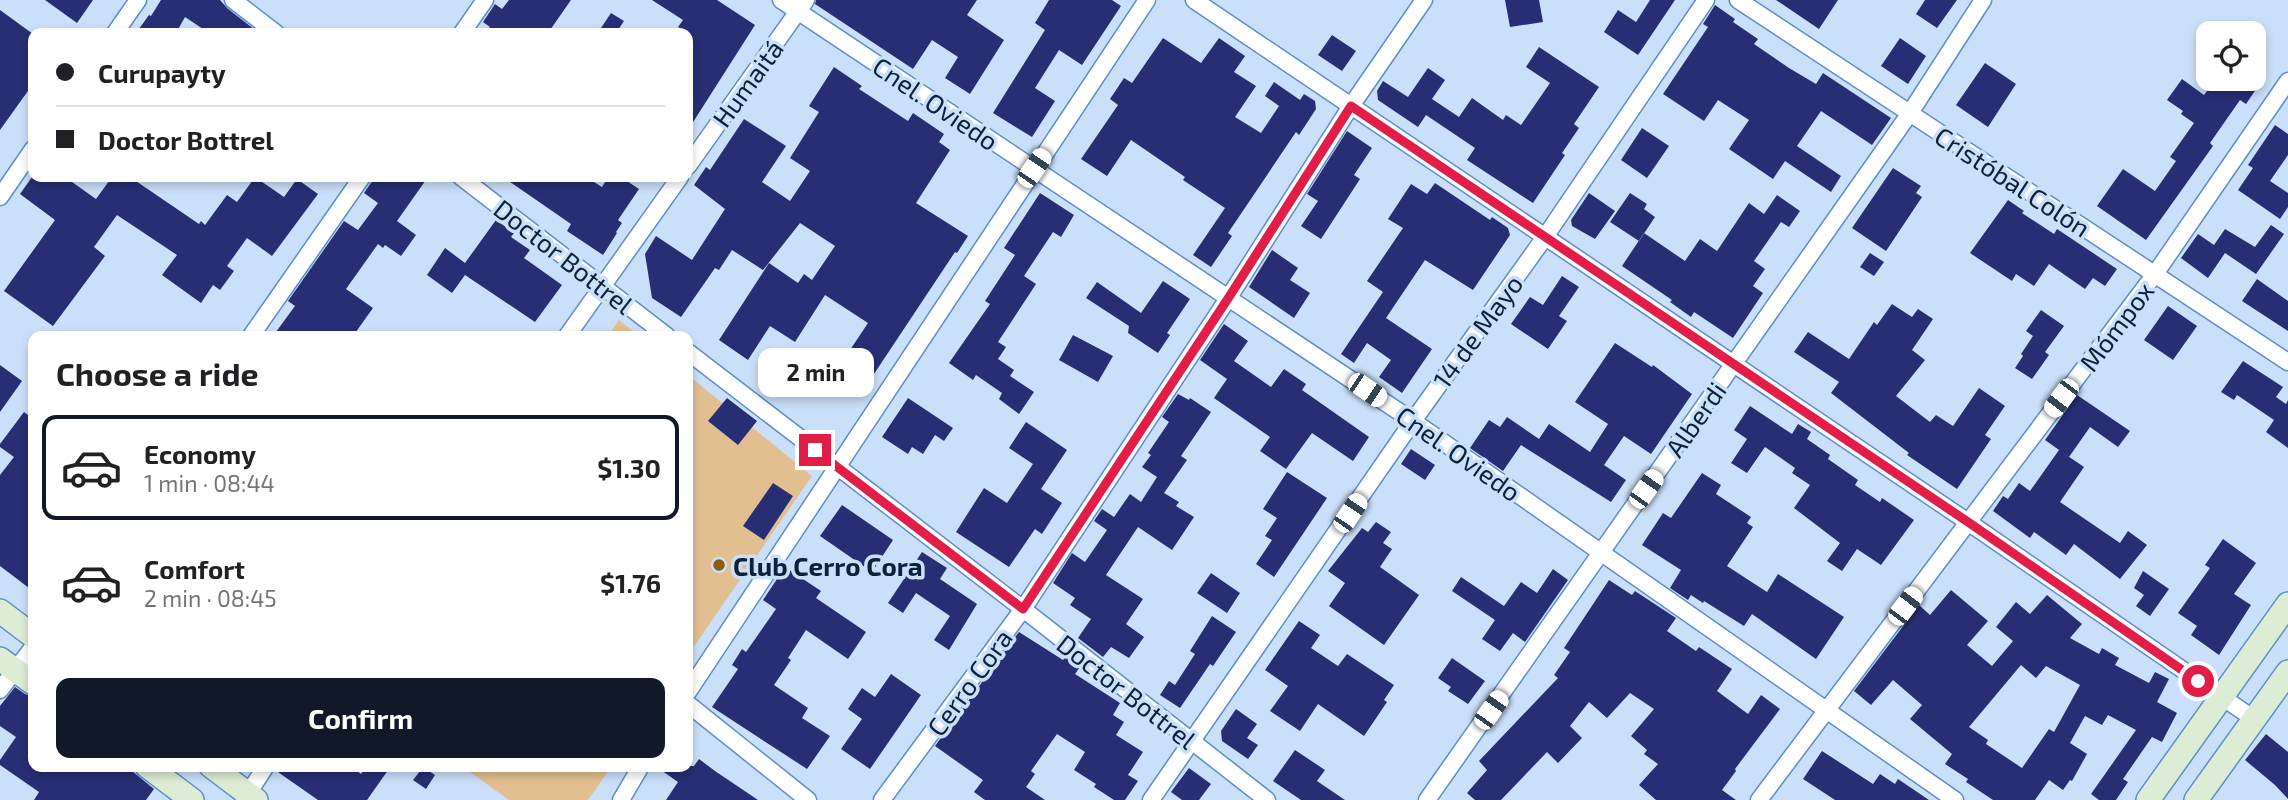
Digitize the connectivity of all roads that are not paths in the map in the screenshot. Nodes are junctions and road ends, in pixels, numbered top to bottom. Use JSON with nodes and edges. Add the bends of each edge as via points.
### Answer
{"nodes":[{"id":1,"x":138,"y":0,"type":"edge"},
{"id":2,"x":233,"y":0,"type":"edge"},
{"id":3,"x":485,"y":0,"type":"edge"},
{"id":4,"x":781,"y":0,"type":"edge"},
{"id":5,"x":1147,"y":0,"type":"edge"},
{"id":6,"x":1194,"y":0,"type":"edge"},
{"id":7,"x":1424,"y":0,"type":"edge"},
{"id":8,"x":1706,"y":0,"type":"edge"},
{"id":9,"x":1738,"y":0,"type":"edge"},
{"id":10,"x":1983,"y":0,"type":"edge"},
{"id":11,"x":802,"y":6,"type":"edge"},
{"id":12,"x":118,"y":28,"type":"edge"},
{"id":13,"x":269,"y":28,"type":"edge"},
{"id":14,"x":465,"y":28,"type":"edge"},
{"id":15,"x":2288,"y":81,"type":"edge"},
{"id":16,"x":1351,"y":106,"type":"junction"},
{"id":17,"x":1910,"y":113,"type":"junction"},
{"id":18,"x":28,"y":156,"type":"edge"},
{"id":19,"x":693,"y":159,"type":"edge"},
{"id":20,"x":1034,"y":168,"type":"junction"},
{"id":21,"x":359,"y":182,"type":"edge"},
{"id":22,"x":467,"y":182,"type":"edge"},
{"id":23,"x":676,"y":182,"type":"edge"},
{"id":24,"x":0,"y":197,"type":"edge"},
{"id":25,"x":1545,"y":237,"type":"junction"},
{"id":26,"x":2155,"y":274,"type":"junction"},
{"id":27,"x":602,"y":286,"type":"junction"},
{"id":28,"x":1229,"y":297,"type":"junction"},
{"id":29,"x":254,"y":331,"type":"edge"},
{"id":30,"x":570,"y":331,"type":"edge"},
{"id":31,"x":660,"y":331,"type":"edge"},
{"id":32,"x":693,"y":356,"type":"edge"},
{"id":33,"x":2288,"y":362,"type":"edge"},
{"id":34,"x":1733,"y":365,"type":"junction"},
{"id":35,"x":1413,"y":421,"type":"junction"},
{"id":36,"x":836,"y":467,"type":"junction"},
{"id":37,"x":1968,"y":522,"type":"junction"},
{"id":38,"x":1602,"y":552,"type":"junction"},
{"id":39,"x":2288,"y":604,"type":"edge"},
{"id":40,"x":1023,"y":609,"type":"junction"},
{"id":41,"x":0,"y":611,"type":"edge"},
{"id":42,"x":28,"y":632,"type":"edge"},
{"id":43,"x":28,"y":654,"type":"edge"},
{"id":44,"x":16,"y":671,"type":"edge"},
{"id":45,"x":2288,"y":673,"type":"edge"},
{"id":46,"x":693,"y":684,"type":"edge"},
{"id":47,"x":0,"y":690,"type":"edge"},
{"id":48,"x":2221,"y":697,"type":"junction"},
{"id":49,"x":693,"y":708,"type":"edge"},
{"id":50,"x":1827,"y":710,"type":"junction"},
{"id":51,"x":2254,"y":719,"type":"junction"},
{"id":52,"x":1192,"y":742,"type":"junction"},
{"id":53,"x":154,"y":772,"type":"edge"},
{"id":54,"x":218,"y":772,"type":"edge"},
{"id":55,"x":263,"y":772,"type":"edge"},
{"id":56,"x":637,"y":772,"type":"edge"},
{"id":57,"x":249,"y":798,"type":"edge"},
{"id":58,"x":192,"y":800,"type":"edge"},
{"id":59,"x":621,"y":800,"type":"edge"},
{"id":60,"x":808,"y":800,"type":"edge"},
{"id":61,"x":882,"y":800,"type":"edge"},
{"id":62,"x":1151,"y":800,"type":"edge"},
{"id":63,"x":1266,"y":800,"type":"edge"},
{"id":64,"x":1427,"y":800,"type":"edge"},
{"id":65,"x":1759,"y":800,"type":"edge"},
{"id":66,"x":1955,"y":800,"type":"edge"},
{"id":67,"x":2148,"y":800,"type":"edge"},
{"id":68,"x":2196,"y":800,"type":"edge"}],
"edges":[{"from":1,"to":12,"type":"street"},
{"from":2,"to":13,"type":"street"},
{"from":3,"to":14,"type":"street"},
{"from":4,"to":11,"type":"street","name":"Cnel. Oviedo"},
{"from":5,"to":20,"type":"street"},
{"from":6,"to":16,"type":"street"},
{"from":7,"to":16,"type":"street","name":"Cerro Cora"},
{"from":8,"to":25,"type":"street","name":"14 de Mayo"},
{"from":9,"to":17,"type":"street","name":"Cristóbal Colón"},
{"from":10,"to":17,"type":"street","name":"Alberdi"},
{"from":11,"to":19,"type":"street","name":"Humaitá"},
{"from":11,"to":20,"type":"street","name":"Cnel. Oviedo"},
{"from":15,"to":26,"type":"street","name":"Mómpox"},
{"from":16,"to":25,"type":"street"},
{"from":16,"to":28,"type":"street","name":"Cerro Cora"},
{"from":17,"to":26,"type":"street","name":"Cristóbal Colón"},
{"from":17,"to":34,"type":"street","name":"Alberdi"},
{"from":18,"to":24,"type":"street"},
{"from":20,"to":28,"type":"street","name":"Cnel. Oviedo"},
{"from":20,"to":36,"type":"street"},
{"from":21,"to":29,"type":"street"},
{"from":22,"to":27,"type":"street","name":"Doctor Bottrel"},
{"from":23,"to":27,"type":"street"},
{"from":25,"to":34,"type":"street"},
{"from":25,"to":35,"type":"street","name":"14 de Mayo"},
{"from":26,"to":33,"type":"street","name":"Cristóbal Colón"},
{"from":26,"to":37,"type":"street","name":"Mómpox"},
{"from":27,"to":30,"type":"street"},
{"from":27,"to":31,"type":"street","name":"Doctor Bottrel"},
{"from":28,"to":35,"type":"street","name":"Cnel. Oviedo"},
{"from":28,"to":40,"type":"street","name":"Cerro Cora"},
{"from":32,"to":36,"type":"street","name":"Doctor Bottrel"},
{"from":34,"to":37,"type":"street"},
{"from":34,"to":38,"type":"street","name":"Alberdi"},
{"from":35,"to":38,"type":"street","name":"Cnel. Oviedo"},
{"from":35,"to":52,"type":"street","name":"14 de Mayo"},
{"from":36,"to":40,"type":"street","name":"Doctor Bottrel"},
{"from":36,"to":46,"type":"street"},
{"from":37,"to":48,"type":"street"},
{"from":37,"to":50,"type":"street","name":"Mómpox"},
{"from":38,"to":50,"type":"street","name":"Cnel. Oviedo"},
{"from":38,"to":64,"type":"street","name":"Alberdi"},
{"from":39,"to":48,"type":"main road"},
{"from":40,"to":52,"type":"street","name":"Doctor Bottrel"},
{"from":40,"to":61,"type":"street","name":"Cerro Cora"},
{"from":41,"to":42,"type":"main road"},
{"from":43,"to":44,"type":"street"},
{"from":44,"to":47,"type":"street"},
{"from":45,"to":51,"type":"main road"},
{"from":48,"to":51,"type":"street"},
{"from":48,"to":67,"type":"main road"},
{"from":49,"to":60,"type":"street"},
{"from":50,"to":65,"type":"street","name":"Mómpox"},
{"from":50,"to":66,"type":"street","name":"Cnel. Oviedo"},
{"from":51,"to":68,"type":"main road"},
{"from":52,"to":62,"type":"street","name":"14 de Mayo"},
{"from":52,"to":63,"type":"street","name":"Doctor Bottrel"},
{"from":53,"to":58,"type":"main road"},
{"from":54,"to":57,"type":"main road"},
{"from":55,"to":57,"type":"street"},
{"from":56,"to":59,"type":"street"}]}
